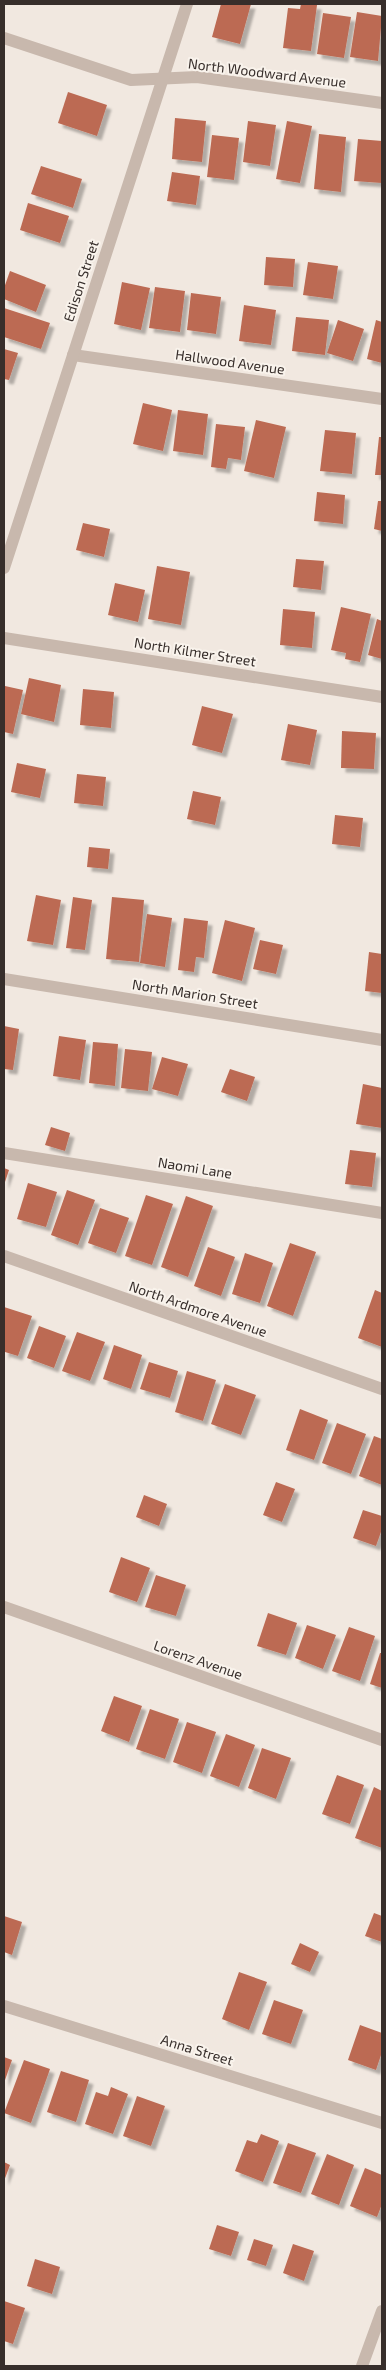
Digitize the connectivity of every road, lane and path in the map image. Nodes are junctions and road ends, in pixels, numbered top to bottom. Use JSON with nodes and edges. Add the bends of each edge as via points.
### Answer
{"nodes":[{"id":1,"x":187,"y":4,"type":"edge"},
{"id":2,"x":4,"y":38,"type":"edge"},
{"id":3,"x":163,"y":78,"type":"junction"},
{"id":4,"x":382,"y":103,"type":"edge"},
{"id":5,"x":73,"y":355,"type":"junction"},
{"id":6,"x":382,"y":400,"type":"edge"},
{"id":7,"x":4,"y":568,"type":"edge"},
{"id":8,"x":4,"y":638,"type":"edge"},
{"id":9,"x":382,"y":697,"type":"edge"},
{"id":10,"x":4,"y":979,"type":"edge"},
{"id":11,"x":382,"y":1040,"type":"edge"},
{"id":12,"x":4,"y":1153,"type":"edge"},
{"id":13,"x":382,"y":1213,"type":"edge"},
{"id":14,"x":4,"y":1256,"type":"edge"},
{"id":15,"x":382,"y":1390,"type":"edge"},
{"id":16,"x":4,"y":1607,"type":"edge"},
{"id":17,"x":382,"y":1740,"type":"edge"},
{"id":18,"x":4,"y":2006,"type":"edge"},
{"id":19,"x":382,"y":2122,"type":"edge"},
{"id":20,"x":382,"y":2311,"type":"edge"},
{"id":21,"x":362,"y":2366,"type":"edge"}],
"edges":[{"from":1,"to":3,"type":"street","name":"Edison Street"},
{"from":2,"to":3,"type":"street","name":"North Woodward Avenue","via":[[131,80]]},
{"from":3,"to":4,"type":"street","name":"North Woodward Avenue","via":[[197,77]]},
{"from":3,"to":5,"type":"street","name":"Edison Street"},
{"from":5,"to":6,"type":"street","name":"Hallwood Avenue"},
{"from":5,"to":7,"type":"street","name":"Edison Street"},
{"from":8,"to":9,"type":"street","name":"North Kilmer Street"},
{"from":10,"to":11,"type":"street","name":"North Marion Street"},
{"from":12,"to":13,"type":"street","name":"Naomi Lane"},
{"from":14,"to":15,"type":"street","name":"North Ardmore Avenue"},
{"from":16,"to":17,"type":"street","name":"Lorenz Avenue"},
{"from":18,"to":19,"type":"street","name":"Anna Street"},
{"from":20,"to":21,"type":"street"}]}
